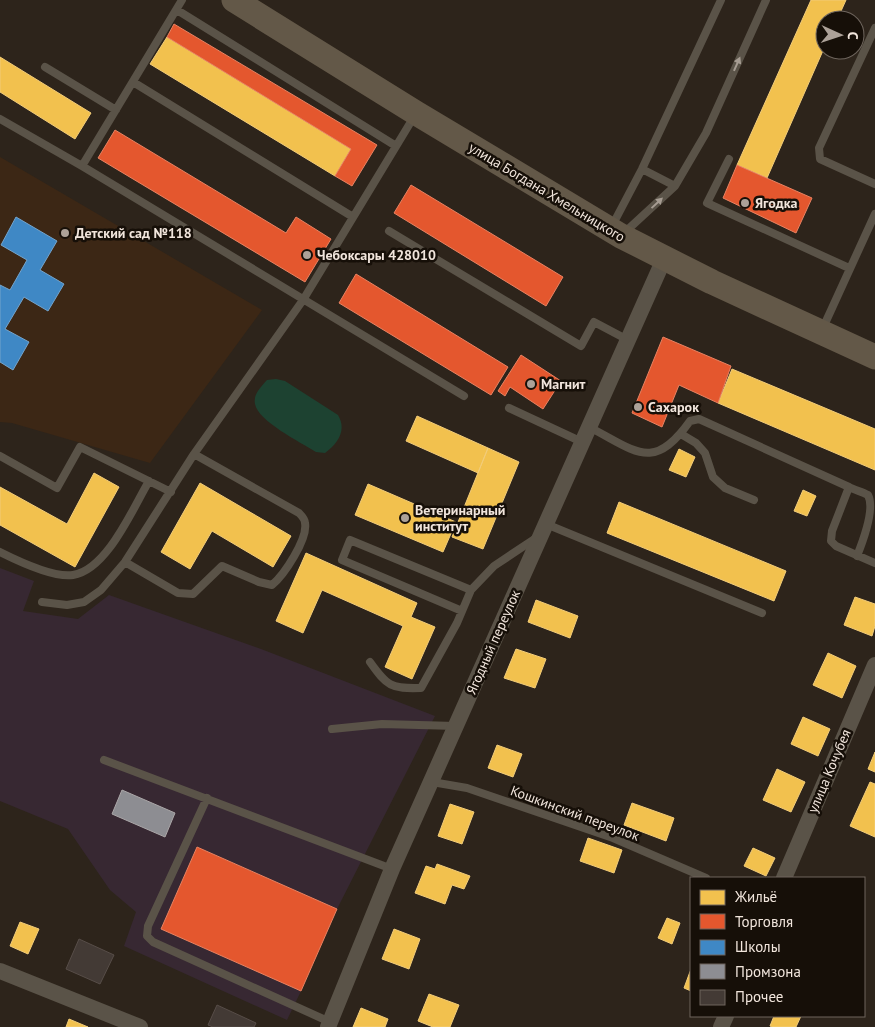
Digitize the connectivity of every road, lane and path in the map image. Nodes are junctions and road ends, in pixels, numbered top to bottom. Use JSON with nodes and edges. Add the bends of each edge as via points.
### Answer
{"nodes":[{"id":1,"x":182,"y":0,"type":"edge"},
{"id":2,"x":234,"y":0,"type":"edge"},
{"id":3,"x":721,"y":0,"type":"edge"},
{"id":4,"x":766,"y":0,"type":"edge"},
{"id":5,"x":177,"y":10,"type":"junction"},
{"id":6,"x":875,"y":28,"type":"edge"},
{"id":7,"x":45,"y":67,"type":"dead end"},
{"id":8,"x":133,"y":82,"type":"junction"},
{"id":9,"x":116,"y":110,"type":"junction"},
{"id":10,"x":416,"y":113,"type":"junction"},
{"id":11,"x":0,"y":119,"type":"edge"},
{"id":12,"x":396,"y":146,"type":"junction"},
{"id":13,"x":729,"y":159,"type":"dead end"},
{"id":14,"x":82,"y":166,"type":"junction"},
{"id":15,"x":642,"y":169,"type":"junction"},
{"id":16,"x":875,"y":184,"type":"edge"},
{"id":17,"x":674,"y":186,"type":"junction"},
{"id":18,"x":874,"y":216,"type":"edge"},
{"id":19,"x":353,"y":217,"type":"junction"},
{"id":20,"x":389,"y":231,"type":"dead end"},
{"id":21,"x":615,"y":233,"type":"junction"},
{"id":22,"x":664,"y":259,"type":"junction"},
{"id":23,"x":849,"y":268,"type":"junction"},
{"id":24,"x":303,"y":300,"type":"junction"},
{"id":25,"x":821,"y":332,"type":"junction"},
{"id":26,"x":628,"y":340,"type":"junction"},
{"id":27,"x":875,"y":357,"type":"edge"},
{"id":28,"x":464,"y":396,"type":"dead end"},
{"id":29,"x":509,"y":408,"type":"dead end"},
{"id":30,"x":589,"y":427,"type":"junction"},
{"id":31,"x":681,"y":434,"type":"junction"},
{"id":32,"x":582,"y":442,"type":"junction"},
{"id":33,"x":194,"y":454,"type":"junction"},
{"id":34,"x":0,"y":456,"type":"edge"},
{"id":35,"x":149,"y":481,"type":"junction"},
{"id":36,"x":849,"y":487,"type":"junction"},
{"id":37,"x":171,"y":492,"type":"junction"},
{"id":38,"x":754,"y":500,"type":"dead end"},
{"id":39,"x":544,"y":529,"type":"junction"},
{"id":40,"x":0,"y":552,"type":"edge"},
{"id":41,"x":857,"y":556,"type":"junction"},
{"id":42,"x":125,"y":562,"type":"junction"},
{"id":43,"x":875,"y":563,"type":"edge"},
{"id":44,"x":471,"y":590,"type":"junction"},
{"id":45,"x":42,"y":602,"type":"dead end"},
{"id":46,"x":462,"y":611,"type":"junction"},
{"id":47,"x":762,"y":613,"type":"dead end"},
{"id":48,"x":370,"y":662,"type":"dead end"},
{"id":49,"x":875,"y":665,"type":"edge"},
{"id":50,"x":456,"y":726,"type":"junction"},
{"id":51,"x":332,"y":729,"type":"dead end"},
{"id":52,"x":104,"y":760,"type":"dead end"},
{"id":53,"x":432,"y":782,"type":"junction"},
{"id":54,"x":207,"y":798,"type":"junction"},
{"id":55,"x":392,"y":869,"type":"junction"},
{"id":56,"x":704,"y":877,"type":"edge"},
{"id":57,"x":784,"y":877,"type":"edge"},
{"id":58,"x":0,"y":972,"type":"edge"},
{"id":59,"x":328,"y":1024,"type":"edge"},
{"id":60,"x":140,"y":1027,"type":"edge"}],
"edges":[{"from":1,"to":5,"type":"lane"},
{"from":2,"to":10,"type":"main road","name":"улица Богдана Хмельницкого"},
{"from":3,"to":15,"type":"lane"},
{"from":17,"to":4,"type":"lane","one_way":true,"via":[[706,133]]},
{"from":5,"to":8,"type":"lane"},
{"from":5,"to":12,"type":"lane"},
{"from":6,"to":16,"type":"lane","via":[[819,148],[820,159]]},
{"from":7,"to":9,"type":"lane"},
{"from":8,"to":9,"type":"lane"},
{"from":8,"to":19,"type":"lane"},
{"from":9,"to":14,"type":"lane"},
{"from":10,"to":12,"type":"lane"},
{"from":10,"to":21,"type":"main road","name":"улица Богдана Хмельницкого"},
{"from":11,"to":14,"type":"lane"},
{"from":12,"to":19,"type":"lane"},
{"from":13,"to":23,"type":"lane","via":[[706,203]]},
{"from":14,"to":24,"type":"lane"},
{"from":15,"to":17,"type":"lane"},
{"from":15,"to":21,"type":"lane"},
{"from":21,"to":17,"type":"lane","one_way":true},
{"from":18,"to":23,"type":"lane"},
{"from":19,"to":24,"type":"lane"},
{"from":20,"to":26,"type":"lane","via":[[581,346],[594,322]]},
{"from":21,"to":22,"type":"main road","name":"улица Богдана Хмельницкого"},
{"from":22,"to":25,"type":"main road","name":"улица Богдана Хмельницкого"},
{"from":22,"to":26,"type":"street","name":"Ягодный переулок"},
{"from":23,"to":25,"type":"lane"},
{"from":24,"to":28,"type":"lane"},
{"from":24,"to":33,"type":"lane"},
{"from":25,"to":27,"type":"main road","name":"улица Богдана Хмельницкого"},
{"from":26,"to":30,"type":"street","name":"Ягодный переулок"},
{"from":29,"to":32,"type":"lane"},
{"from":30,"to":31,"type":"lane","via":[[634,450],[652,454],[664,450]]},
{"from":30,"to":32,"type":"street","name":"Ягодный переулок"},
{"from":31,"to":36,"type":"lane","via":[[690,421],[699,420]]},
{"from":31,"to":38,"type":"lane","via":[[705,453],[713,477],[724,488]]},
{"from":32,"to":39,"type":"street","name":"Ягодный переулок"},
{"from":33,"to":37,"type":"lane"},
{"from":33,"to":42,"type":"lane","via":[[299,513],[305,521],[305,532],[283,577],[272,585],[222,566],[193,594],[178,593]]},
{"from":34,"to":35,"type":"lane","via":[[57,488],[80,447]]},
{"from":35,"to":37,"type":"lane"},
{"from":35,"to":40,"type":"lane","via":[[104,556],[89,570],[73,576],[49,572]]},
{"from":36,"to":41,"type":"lane","via":[[868,496],[874,504],[874,514]]},
{"from":36,"to":41,"type":"lane","via":[[831,541]]},
{"from":37,"to":42,"type":"lane"},
{"from":39,"to":44,"type":"lane","via":[[494,566]]},
{"from":39,"to":47,"type":"lane"},
{"from":39,"to":50,"type":"street","name":"Ягодный переулок"},
{"from":41,"to":43,"type":"lane"},
{"from":42,"to":45,"type":"lane","via":[[101,590],[84,602],[67,605]]},
{"from":44,"to":46,"type":"lane"},
{"from":44,"to":46,"type":"lane","via":[[350,540],[342,560]]},
{"from":46,"to":48,"type":"lane","via":[[421,688],[405,689],[384,682]]},
{"from":49,"to":57,"type":"street","name":"улица Кочубея"},
{"from":50,"to":51,"type":"lane","via":[[382,724]]},
{"from":50,"to":53,"type":"street","name":"Ягодный переулок"},
{"from":52,"to":54,"type":"lane"},
{"from":53,"to":55,"type":"street","name":"Ягодный переулок"},
{"from":53,"to":56,"type":"lane","name":"Кошкинский переулок","via":[[467,788],[614,838]]},
{"from":54,"to":55,"type":"lane"},
{"from":54,"to":59,"type":"lane","via":[[148,926],[147,936],[153,942]]},
{"from":55,"to":59,"type":"street","name":"Ягодный переулок"},
{"from":58,"to":60,"type":"street"}]}
